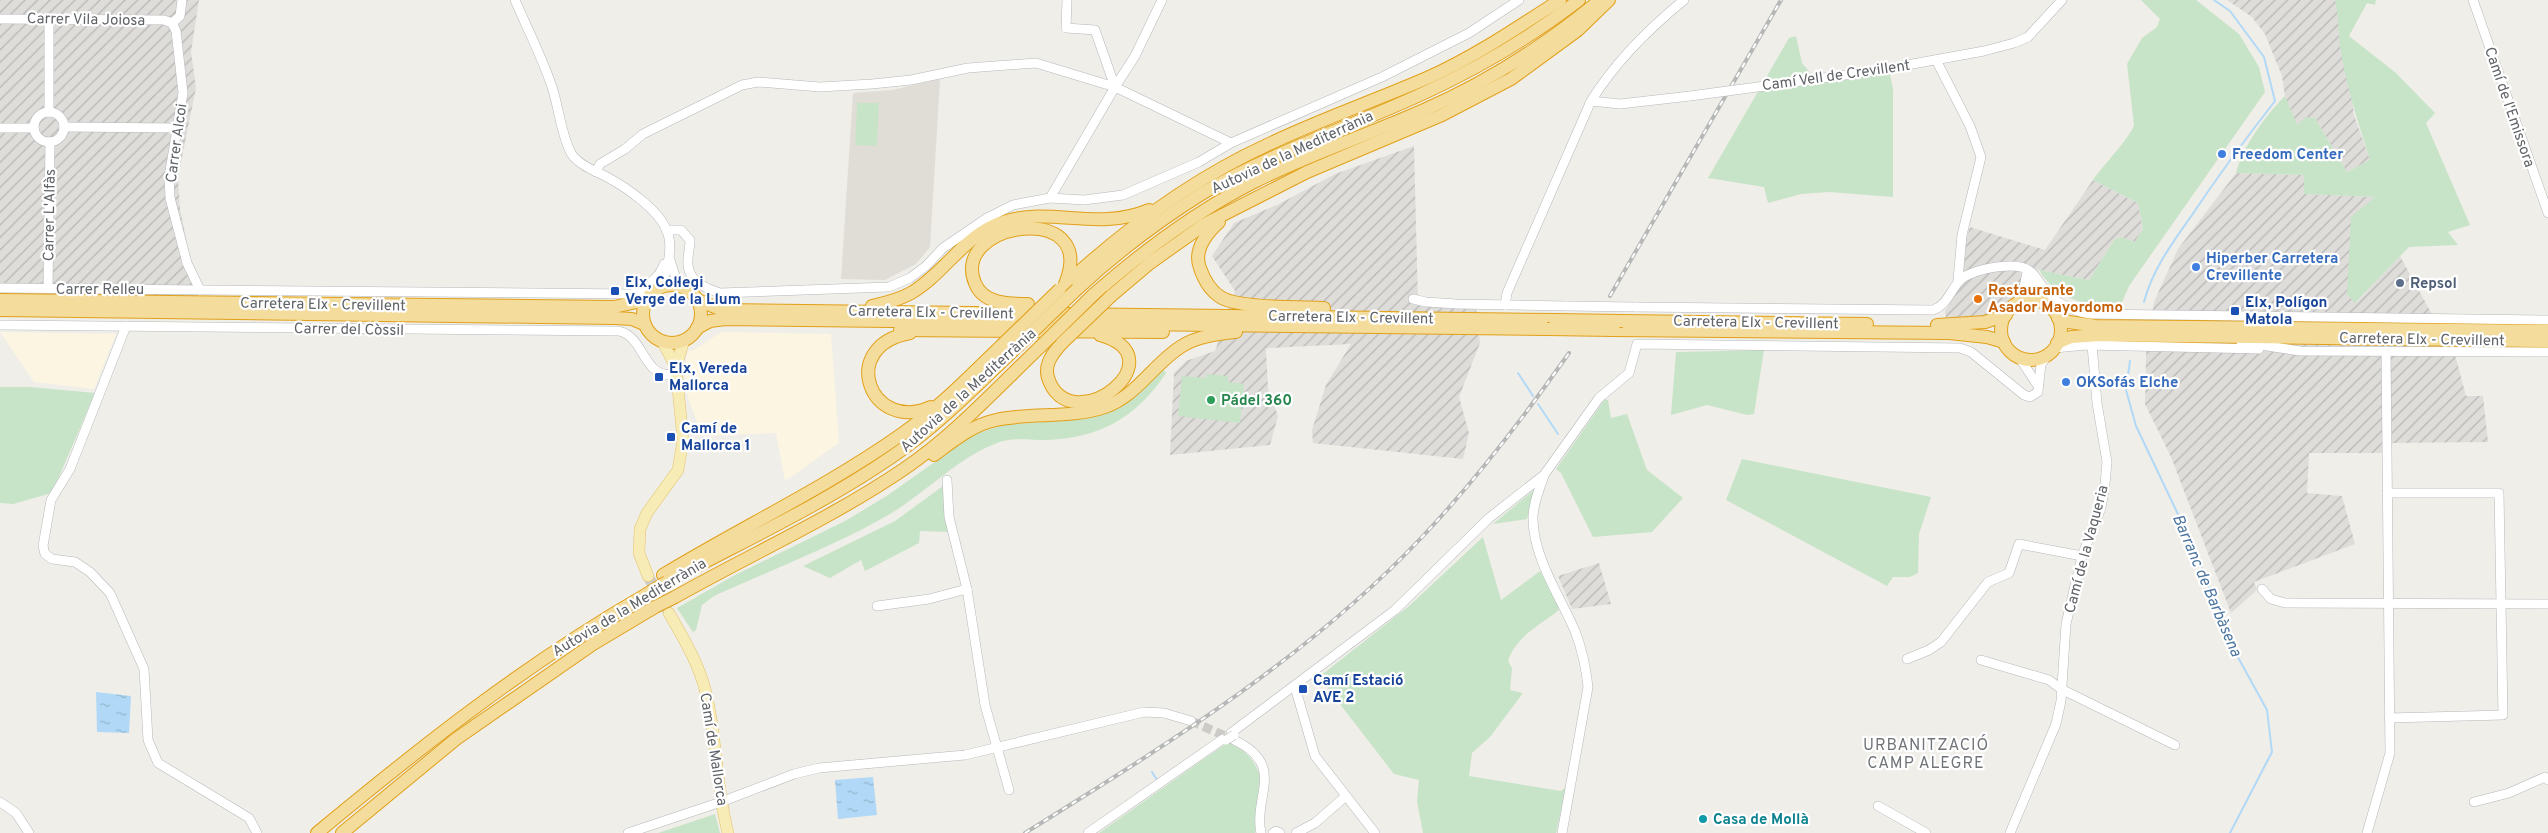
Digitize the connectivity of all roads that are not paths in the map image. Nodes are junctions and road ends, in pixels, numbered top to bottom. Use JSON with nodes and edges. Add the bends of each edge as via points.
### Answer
{"nodes":[{"id":1,"x":182,"y":0,"type":"edge"},
{"id":2,"x":515,"y":0,"type":"edge"},
{"id":3,"x":1066,"y":0,"type":"edge"},
{"id":4,"x":1162,"y":0,"type":"edge"},
{"id":5,"x":1519,"y":0,"type":"edge"},
{"id":6,"x":1560,"y":0,"type":"edge"},
{"id":7,"x":1578,"y":0,"type":"edge"},
{"id":8,"x":1600,"y":0,"type":"edge"},
{"id":9,"x":1609,"y":0,"type":"edge"},
{"id":10,"x":1684,"y":0,"type":"edge"},
{"id":11,"x":2062,"y":0,"type":"edge"},
{"id":12,"x":2473,"y":0,"type":"edge"},
{"id":13,"x":0,"y":18,"type":"edge"},
{"id":14,"x":49,"y":19,"type":"junction"},
{"id":15,"x":172,"y":23,"type":"junction"},
{"id":16,"x":1936,"y":60,"type":"junction"},
{"id":17,"x":1115,"y":86,"type":"junction"},
{"id":18,"x":1591,"y":102,"type":"junction"},
{"id":19,"x":49,"y":112,"type":"junction"},
{"id":20,"x":64,"y":127,"type":"junction"},
{"id":21,"x":0,"y":128,"type":"edge"},
{"id":22,"x":34,"y":128,"type":"junction"},
{"id":23,"x":177,"y":128,"type":"junction"},
{"id":24,"x":50,"y":142,"type":"junction"},
{"id":25,"x":1231,"y":143,"type":"junction"},
{"id":26,"x":596,"y":172,"type":"junction"},
{"id":27,"x":1050,"y":198,"type":"junction"},
{"id":28,"x":1163,"y":204,"type":"junction"},
{"id":29,"x":1235,"y":208,"type":"junction"},
{"id":30,"x":2548,"y":214,"type":"edge"},
{"id":31,"x":666,"y":230,"type":"junction"},
{"id":32,"x":669,"y":252,"type":"junction"},
{"id":33,"x":2028,"y":269,"type":"junction"},
{"id":34,"x":1958,"y":280,"type":"junction"},
{"id":35,"x":678,"y":285,"type":"junction"},
{"id":36,"x":659,"y":287,"type":"junction"},
{"id":37,"x":1067,"y":287,"type":"junction"},
{"id":38,"x":0,"y":288,"type":"edge"},
{"id":39,"x":48,"y":288,"type":"junction"},
{"id":40,"x":200,"y":290,"type":"junction"},
{"id":41,"x":632,"y":294,"type":"junction"},
{"id":42,"x":1413,"y":299,"type":"dead end"},
{"id":43,"x":0,"y":300,"type":"edge"},
{"id":44,"x":646,"y":300,"type":"junction"},
{"id":45,"x":698,"y":300,"type":"junction"},
{"id":46,"x":2044,"y":303,"type":"junction"},
{"id":47,"x":1504,"y":304,"type":"junction"},
{"id":48,"x":2016,"y":304,"type":"junction"},
{"id":49,"x":1324,"y":308,"type":"junction"},
{"id":50,"x":0,"y":310,"type":"edge"},
{"id":51,"x":830,"y":310,"type":"junction"},
{"id":52,"x":2006,"y":315,"type":"junction"},
{"id":53,"x":2249,"y":316,"type":"junction"},
{"id":54,"x":2058,"y":318,"type":"junction"},
{"id":55,"x":756,"y":320,"type":"junction"},
{"id":56,"x":2548,"y":320,"type":"edge"},
{"id":57,"x":1547,"y":323,"type":"junction"},
{"id":58,"x":0,"y":324,"type":"edge"},
{"id":59,"x":644,"y":324,"type":"junction"},
{"id":60,"x":126,"y":326,"type":"junction"},
{"id":61,"x":2168,"y":327,"type":"junction"},
{"id":62,"x":697,"y":328,"type":"junction"},
{"id":63,"x":1392,"y":328,"type":"junction"},
{"id":64,"x":939,"y":331,"type":"junction"},
{"id":65,"x":1250,"y":331,"type":"junction"},
{"id":66,"x":2548,"y":331,"type":"edge"},
{"id":67,"x":1076,"y":332,"type":"junction"},
{"id":68,"x":2206,"y":337,"type":"junction"},
{"id":69,"x":684,"y":340,"type":"junction"},
{"id":70,"x":662,"y":341,"type":"junction"},
{"id":71,"x":2548,"y":341,"type":"edge"},
{"id":72,"x":2004,"y":342,"type":"junction"},
{"id":73,"x":2092,"y":345,"type":"junction"},
{"id":74,"x":2053,"y":348,"type":"junction"},
{"id":75,"x":2300,"y":350,"type":"junction"},
{"id":76,"x":2386,"y":351,"type":"junction"},
{"id":77,"x":2548,"y":352,"type":"edge"},
{"id":78,"x":2020,"y":357,"type":"junction"},
{"id":79,"x":677,"y":370,"type":"junction"},
{"id":80,"x":2038,"y":388,"type":"junction"},
{"id":81,"x":944,"y":400,"type":"junction"},
{"id":82,"x":904,"y":468,"type":"junction"},
{"id":83,"x":1543,"y":479,"type":"junction"},
{"id":84,"x":946,"y":480,"type":"dead end"},
{"id":85,"x":2387,"y":493,"type":"junction"},
{"id":86,"x":2082,"y":556,"type":"junction"},
{"id":87,"x":665,"y":578,"type":"junction"},
{"id":88,"x":646,"y":585,"type":"junction"},
{"id":89,"x":2262,"y":589,"type":"dead end"},
{"id":90,"x":967,"y":590,"type":"junction"},
{"id":91,"x":2389,"y":604,"type":"junction"},
{"id":92,"x":2500,"y":604,"type":"junction"},
{"id":93,"x":2548,"y":604,"type":"edge"},
{"id":94,"x":877,"y":606,"type":"dead end"},
{"id":95,"x":669,"y":613,"type":"tunnel mouth"},
{"id":96,"x":1907,"y":659,"type":"dead end"},
{"id":97,"x":1981,"y":660,"type":"dead end"},
{"id":98,"x":1296,"y":688,"type":"junction"},
{"id":99,"x":2061,"y":689,"type":"junction"},
{"id":100,"x":2389,"y":718,"type":"junction"},
{"id":101,"x":1191,"y":721,"type":"tunnel mouth"},
{"id":102,"x":1230,"y":737,"type":"junction"},
{"id":103,"x":2175,"y":745,"type":"dead end"},
{"id":104,"x":996,"y":747,"type":"junction"},
{"id":105,"x":2548,"y":780,"type":"edge"},
{"id":106,"x":1009,"y":790,"type":"dead end"},
{"id":107,"x":1346,"y":796,"type":"junction"},
{"id":108,"x":0,"y":802,"type":"edge"},
{"id":109,"x":722,"y":802,"type":"junction"},
{"id":110,"x":2474,"y":802,"type":"dead end"},
{"id":111,"x":1878,"y":806,"type":"dead end"},
{"id":112,"x":28,"y":833,"type":"edge"},
{"id":113,"x":257,"y":833,"type":"edge"},
{"id":114,"x":317,"y":833,"type":"edge"},
{"id":115,"x":342,"y":833,"type":"edge"},
{"id":116,"x":628,"y":833,"type":"edge"},
{"id":117,"x":728,"y":833,"type":"edge"},
{"id":118,"x":1088,"y":833,"type":"edge"},
{"id":119,"x":1092,"y":833,"type":"edge"},
{"id":120,"x":1261,"y":833,"type":"edge"},
{"id":121,"x":1273,"y":833,"type":"edge"},
{"id":122,"x":1280,"y":833,"type":"edge"},
{"id":123,"x":1296,"y":833,"type":"edge"},
{"id":124,"x":1375,"y":833,"type":"edge"},
{"id":125,"x":1562,"y":833,"type":"edge"},
{"id":126,"x":1926,"y":833,"type":"edge"},
{"id":127,"x":2010,"y":833,"type":"edge"},
{"id":128,"x":2367,"y":833,"type":"edge"}],
"edges":[{"from":1,"to":15,"type":"street","via":[[180,16]]},
{"from":2,"to":26,"type":"street","via":[[552,85],[572,155]]},
{"from":3,"to":17,"type":"street","via":[[1066,28],[1095,30]]},
{"from":4,"to":17,"type":"street","via":[[1135,56]]},
{"from":5,"to":25,"type":"street","via":[[1469,33],[1382,77]]},
{"from":6,"to":28,"type":"highway","via":[[1497,42],[1428,78],[1266,145]]},
{"from":7,"to":37,"type":"highway","name":"Autovia de la Mediterrània","via":[[1527,37],[1455,78],[1286,152],[1205,192]]},
{"from":8,"to":82,"type":"highway","name":"Autovia de la Mediterrània","bridge":true,"via":[[1563,31],[1465,91],[1271,174],[1195,215],[1093,295],[959,424]]},
{"from":9,"to":29,"type":"highway","via":[[1556,47],[1485,94],[1307,172]]},
{"from":10,"to":18,"type":"street","via":[[1650,27],[1623,56]]},
{"from":11,"to":16,"type":"street","name":"Camí Vell de Crevillent","via":[[2028,37],[1984,51]]},
{"from":12,"to":30,"type":"street","name":"Camí de l'Emissora"},
{"from":13,"to":14,"type":"street","name":"Carrer Vila Joiosa"},
{"from":14,"to":15,"type":"street","name":"Carrer Vila Joiosa","via":[[164,20]]},
{"from":14,"to":19,"type":"street"},
{"from":15,"to":23,"type":"street","name":"Carrer Alcoi","via":[[176,31],[183,93]]},
{"from":16,"to":18,"type":"street","name":"Camí Vell de Crevillent","bridge":true,"via":[[1690,96],[1620,104]]},
{"from":16,"to":34,"type":"street","via":[[1982,157],[1962,235]]},
{"from":17,"to":25,"type":"street"},
{"from":17,"to":26,"type":"street","via":[[1036,64],[968,68],[872,84],[820,87],[758,82],[742,84],[643,134],[600,164]]},
{"from":17,"to":27,"type":"street"},
{"from":18,"to":47,"type":"street"},
{"from":19,"to":20,"type":"street","via":[[62,119]]},
{"from":19,"to":22,"type":"street","via":[[39,116]]},
{"from":20,"to":23,"type":"street"},
{"from":20,"to":24,"type":"street","via":[[58,140]]},
{"from":21,"to":22,"type":"street"},
{"from":22,"to":24,"type":"street","via":[[41,140]]},
{"from":23,"to":40,"type":"street","name":"Carrer Alcoi","via":[[169,177],[170,198],[187,263]]},
{"from":24,"to":39,"type":"street","name":"Carrer L'Alfàs"},
{"from":25,"to":27,"type":"street","via":[[1199,162],[1123,195],[1084,200]]},
{"from":26,"to":31,"type":"street","via":[[640,199]]},
{"from":27,"to":31,"type":"street","via":[[1013,205],[987,218],[943,248],[910,278],[889,288],[720,293],[704,288],[692,276],[688,266],[690,240],[681,230]]},
{"from":28,"to":37,"type":"highway","via":[[1126,232]]},
{"from":28,"to":51,"type":"highway","via":[[1125,218],[1103,221],[1035,216],[1004,222],[980,233],[910,294],[877,305]]},
{"from":29,"to":49,"type":"highway","via":[[1207,233],[1200,248],[1198,264],[1212,291],[1223,299],[1249,303]]},
{"from":29,"to":67,"type":"highway","bridge":true,"via":[[1205,224],[1150,264],[1111,296],[1051,356],[1046,374],[1050,385],[1067,400],[1079,402],[1113,391],[1127,374],[1129,365],[1124,349],[1111,338]]},
{"from":31,"to":32,"type":"street"},
{"from":32,"to":35,"type":"street"},
{"from":32,"to":36,"type":"street"},
{"from":32,"to":41,"type":"street","via":[[662,271]]},
{"from":33,"to":34,"type":"street","via":[[2022,266],[1979,271]]},
{"from":33,"to":46,"type":"street","via":[[2036,292]]},
{"from":33,"to":48,"type":"street"},
{"from":33,"to":53,"type":"street","via":[[2054,298],[2074,312]]},
{"from":34,"to":47,"type":"street","bridge":true,"via":[[1948,299],[1933,310]]},
{"from":35,"to":36,"type":"highway"},
{"from":35,"to":45,"type":"highway"},
{"from":36,"to":41,"type":"street","name":"Carrer Relleu"},
{"from":36,"to":44,"type":"highway"},
{"from":37,"to":49,"type":"highway","via":[[1072,269],[1070,248],[1051,232],[1021,228],[1004,232],[981,246],[974,257],[972,278],[977,289],[998,303]]},
{"from":37,"to":81,"type":"highway","bridge":true},
{"from":37,"to":87,"type":"highway","name":"Autovia de la Mediterrània","bridge":true,"via":[[1018,346],[944,416],[893,456],[805,509]]},
{"from":38,"to":39,"type":"street","name":"Carrer Relleu"},
{"from":39,"to":40,"type":"street","name":"Carrer Relleu"},
{"from":40,"to":41,"type":"street","name":"Carrer Relleu"},
{"from":42,"to":47,"type":"street"},
{"from":43,"to":44,"type":"highway","name":"Carretera Elx - Crevillent","via":[[614,307]]},
{"from":44,"to":59,"type":"highway","via":[[642,316]]},
{"from":45,"to":51,"type":"highway","name":"Carretera Elx - Crevillent","via":[[722,310]]},
{"from":45,"to":62,"type":"highway","via":[[700,319]]},
{"from":46,"to":48,"type":"highway","via":[[2036,300]]},
{"from":46,"to":54,"type":"highway"},
{"from":48,"to":52,"type":"highway"},
{"from":49,"to":57,"type":"highway","via":[[1401,310]]},
{"from":50,"to":59,"type":"highway","name":"Carretera Elx - Crevillent","via":[[615,318]]},
{"from":51,"to":57,"type":"highway","name":"Carretera Elx - Crevillent"},
{"from":52,"to":57,"type":"highway","name":"Carretera Elx - Crevillent","bridge":true,"via":[[1985,322],[1949,325],[1623,320]]},
{"from":52,"to":72,"type":"highway","via":[[2001,330]]},
{"from":53,"to":56,"type":"street"},
{"from":53,"to":61,"type":"street"},
{"from":54,"to":61,"type":"highway","name":"Carretera Elx - Crevillent","via":[[2082,325]]},
{"from":54,"to":74,"type":"highway","via":[[2061,327]]},
{"from":55,"to":62,"type":"highway","name":"Carretera Elx - Crevillent","via":[[710,321]]},
{"from":55,"to":63,"type":"highway","name":"Carretera Elx - Crevillent"},
{"from":55,"to":64,"type":"highway"},
{"from":57,"to":63,"type":"highway","name":"Carretera Elx - Crevillent"},
{"from":57,"to":72,"type":"highway","name":"Carretera Elx - Crevillent","bridge":true,"via":[[1614,330],[1949,333],[1987,336]]},
{"from":58,"to":60,"type":"street","name":"Carrer del Còssil"},
{"from":59,"to":70,"type":"highway","via":[[654,337]]},
{"from":60,"to":79,"type":"street","name":"Carrer del Còssil","via":[[619,332],[629,334],[636,341],[644,360],[651,367],[667,375]]},
{"from":60,"to":113,"type":"street","via":[[70,469],[52,500],[43,546],[45,554],[52,559],[75,562],[90,572],[110,594],[144,669],[148,740],[158,762],[249,818]]},
{"from":61,"to":66,"type":"highway","name":"Carretera Elx - Crevillent"},
{"from":62,"to":69,"type":"highway"},
{"from":63,"to":65,"type":"highway"},
{"from":64,"to":67,"type":"highway"},
{"from":64,"to":81,"type":"highway","via":[[888,339],[871,359],[869,377],[877,397],[891,409],[916,412]]},
{"from":65,"to":67,"type":"highway"},
{"from":65,"to":82,"type":"highway","via":[[1217,334],[1182,346],[1124,396],[1106,407],[1081,413],[995,420],[973,428],[930,457]]},
{"from":68,"to":71,"type":"highway","name":"Carretera Elx - Crevillent"},
{"from":68,"to":74,"type":"highway","name":"Carretera Elx - Crevillent","via":[[2084,336]]},
{"from":68,"to":75,"type":"street"},
{"from":69,"to":70,"type":"highway"},
{"from":69,"to":79,"type":"main road"},
{"from":70,"to":79,"type":"main road"},
{"from":72,"to":78,"type":"highway"},
{"from":73,"to":74,"type":"street"},
{"from":73,"to":75,"type":"street"},
{"from":73,"to":86,"type":"street","name":"Camí de la Vaqueria","via":[[2107,462],[2101,508]]},
{"from":74,"to":78,"type":"highway","via":[[2034,360]]},
{"from":74,"to":80,"type":"street","via":[[2042,364]]},
{"from":75,"to":76,"type":"street"},
{"from":76,"to":77,"type":"street"},
{"from":76,"to":85,"type":"street"},
{"from":78,"to":80,"type":"street"},
{"from":79,"to":88,"type":"main road","via":[[682,409],[682,456],[674,479],[647,513],[640,529],[639,553]]},
{"from":80,"to":83,"type":"street","via":[[2036,395],[2024,395],[1971,352],[1960,348],[1643,343],[1635,347],[1634,364],[1629,373],[1599,398]]},
{"from":81,"to":87,"type":"highway","via":[[903,433],[838,476]]},
{"from":82,"to":115,"type":"highway","name":"Autovia de la Mediterrània","bridge":true,"via":[[856,499],[593,644],[456,739]]},
{"from":83,"to":98,"type":"street","via":[[1490,518],[1395,610]]},
{"from":83,"to":125,"type":"street","via":[[1533,518],[1536,543],[1576,634],[1588,687]]},
{"from":84,"to":90,"type":"street","via":[[949,517]]},
{"from":85,"to":91,"type":"street"},
{"from":85,"to":92,"type":"street","via":[[2499,493]]},
{"from":86,"to":96,"type":"street","via":[[2019,544],[2008,573],[1988,582],[1941,642]]},
{"from":86,"to":99,"type":"street","name":"Camí de la Vaqueria","via":[[2066,624]]},
{"from":87,"to":88,"type":"highway","name":"Autovia de la Mediterrània","bridge":true},
{"from":88,"to":114,"type":"highway","name":"Autovia de la Mediterrània","via":[[452,722]]},
{"from":89,"to":91,"type":"street","via":[[2271,599],[2285,603]]},
{"from":90,"to":94,"type":"street"},
{"from":90,"to":104,"type":"street","via":[[985,705]]},
{"from":91,"to":92,"type":"street"},
{"from":91,"to":100,"type":"street"},
{"from":92,"to":93,"type":"street"},
{"from":92,"to":100,"type":"street","via":[[2503,715]]},
{"from":95,"to":109,"type":"main road","name":"Camí de Mallorca","via":[[693,657],[706,692]]},
{"from":97,"to":99,"type":"street","via":[[2049,680]]},
{"from":98,"to":102,"type":"street"},
{"from":98,"to":107,"type":"street","via":[[1315,756]]},
{"from":99,"to":103,"type":"street"},
{"from":99,"to":127,"type":"street","name":"Camí de la Vaqueria","via":[[2056,724]]},
{"from":100,"to":128,"type":"street","via":[[2390,754]]},
{"from":101,"to":104,"type":"street","via":[[1164,713],[1144,712]]},
{"from":102,"to":118,"type":"street"},
{"from":102,"to":119,"type":"street"},
{"from":102,"to":120,"type":"street","via":[[1251,750],[1262,767],[1266,783],[1259,822]]},
{"from":104,"to":106,"type":"street"},
{"from":104,"to":109,"type":"street","via":[[965,755],[819,768],[794,774]]},
{"from":105,"to":110,"type":"street","via":[[2545,777],[2509,793]]},
{"from":107,"to":123,"type":"street","via":[[1315,823]]},
{"from":107,"to":124,"type":"street"},
{"from":108,"to":112,"type":"street","via":[[16,813]]},
{"from":109,"to":116,"type":"street"},
{"from":109,"to":117,"type":"main road","name":"Camí de Mallorca"},
{"from":111,"to":126,"type":"street"},
{"from":121,"to":122,"type":"street","via":[[1276,830]]}]}
